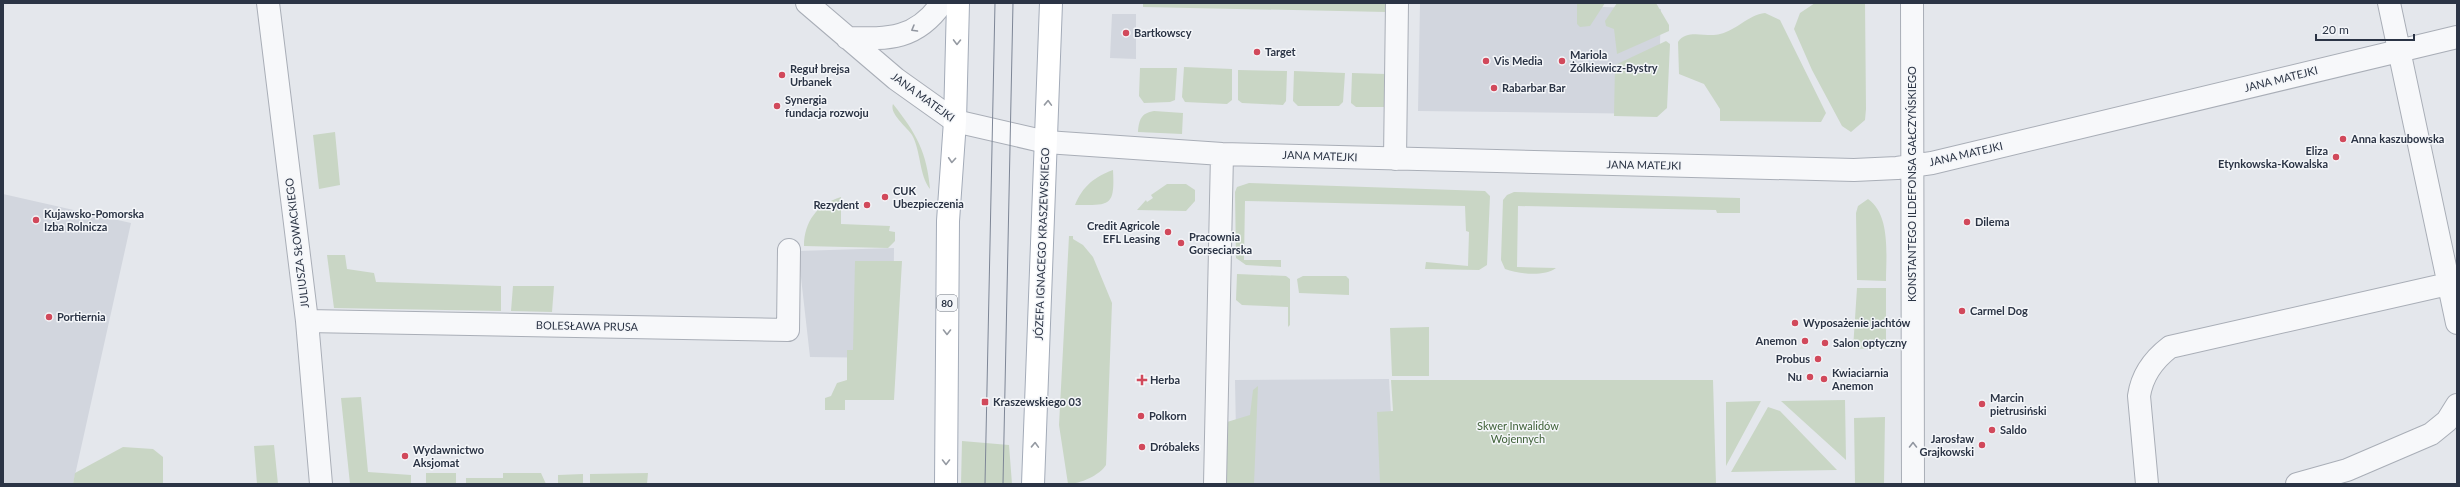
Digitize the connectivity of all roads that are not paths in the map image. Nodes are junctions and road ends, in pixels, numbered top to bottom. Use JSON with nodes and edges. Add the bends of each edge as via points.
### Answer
{"nodes":[{"id":1,"x":268,"y":3,"type":"edge"},
{"id":2,"x":807,"y":3,"type":"edge"},
{"id":3,"x":942,"y":3,"type":"edge"},
{"id":4,"x":958,"y":3,"type":"edge"},
{"id":5,"x":1051,"y":3,"type":"edge"},
{"id":6,"x":1397,"y":3,"type":"edge"},
{"id":7,"x":1912,"y":3,"type":"edge"},
{"id":8,"x":2389,"y":3,"type":"edge"},
{"id":9,"x":2457,"y":37,"type":"edge"},
{"id":10,"x":847,"y":38,"type":"junction"},
{"id":11,"x":2400,"y":50,"type":"junction"},
{"id":12,"x":955,"y":121,"type":"junction"},
{"id":13,"x":1046,"y":142,"type":"junction"},
{"id":14,"x":1222,"y":154,"type":"junction"},
{"id":15,"x":1394,"y":159,"type":"junction"},
{"id":16,"x":1912,"y":166,"type":"junction"},
{"id":17,"x":789,"y":250,"type":"dead end"},
{"id":18,"x":2448,"y":284,"type":"junction"},
{"id":19,"x":306,"y":321,"type":"junction"},
{"id":20,"x":2457,"y":323,"type":"edge"},
{"id":21,"x":2457,"y":405,"type":"edge"},
{"id":22,"x":321,"y":484,"type":"edge"},
{"id":23,"x":946,"y":484,"type":"edge"},
{"id":24,"x":1033,"y":484,"type":"edge"},
{"id":25,"x":1215,"y":484,"type":"edge"},
{"id":26,"x":1914,"y":484,"type":"edge"},
{"id":27,"x":2148,"y":484,"type":"edge"},
{"id":28,"x":2298,"y":484,"type":"edge"}],
"edges":[{"from":1,"to":19,"type":"street","name":"JULIUSZA SŁOWACKIEGO"},
{"from":2,"to":10,"type":"street","name":"JANA MATEJKI"},
{"from":3,"to":10,"type":"street","one_way":true,"via":[[931,19],[901,36],[884,39]]},
{"from":4,"to":12,"type":"main road","number":"80","one_way":true},
{"from":13,"to":5,"type":"main road","name":"JÓZEFA IGNACEGO KRASZEWSKIEGO","one_way":true},
{"from":6,"to":15,"type":"street"},
{"from":7,"to":16,"type":"street","name":"KONSTANTEGO ILDEFONSA GAŁCZYŃSKIEGO"},
{"from":8,"to":11,"type":"street"},
{"from":9,"to":11,"type":"street","name":"JANA MATEJKI"},
{"from":10,"to":12,"type":"street","name":"JANA MATEJKI"},
{"from":11,"to":16,"type":"street","name":"JANA MATEJKI"},
{"from":11,"to":18,"type":"street"},
{"from":12,"to":13,"type":"street","name":"JANA MATEJKI"},
{"from":12,"to":23,"type":"main road","number":"80","one_way":true,"via":[[948,221]]},
{"from":13,"to":14,"type":"street","name":"JANA MATEJKI"},
{"from":24,"to":13,"type":"main road","name":"JÓZEFA IGNACEGO KRASZEWSKIEGO","one_way":true},
{"from":14,"to":15,"type":"street","name":"JANA MATEJKI"},
{"from":14,"to":25,"type":"street"},
{"from":15,"to":16,"type":"street","name":"JANA MATEJKI","via":[[1854,170]]},
{"from":26,"to":16,"type":"street","name":"KONSTANTEGO ILDEFONSA GAŁCZYŃSKIEGO","one_way":true},
{"from":17,"to":19,"type":"street","name":"BOLESŁAWA PRUSA","via":[[788,330]]},
{"from":18,"to":20,"type":"street"},
{"from":18,"to":27,"type":"street","via":[[2170,347],[2158,356],[2140,384]]},
{"from":19,"to":22,"type":"street","name":"JULIUSZA SŁOWACKIEGO"},
{"from":21,"to":28,"type":"street","via":[[2447,421],[2431,434],[2347,470]]}]}
